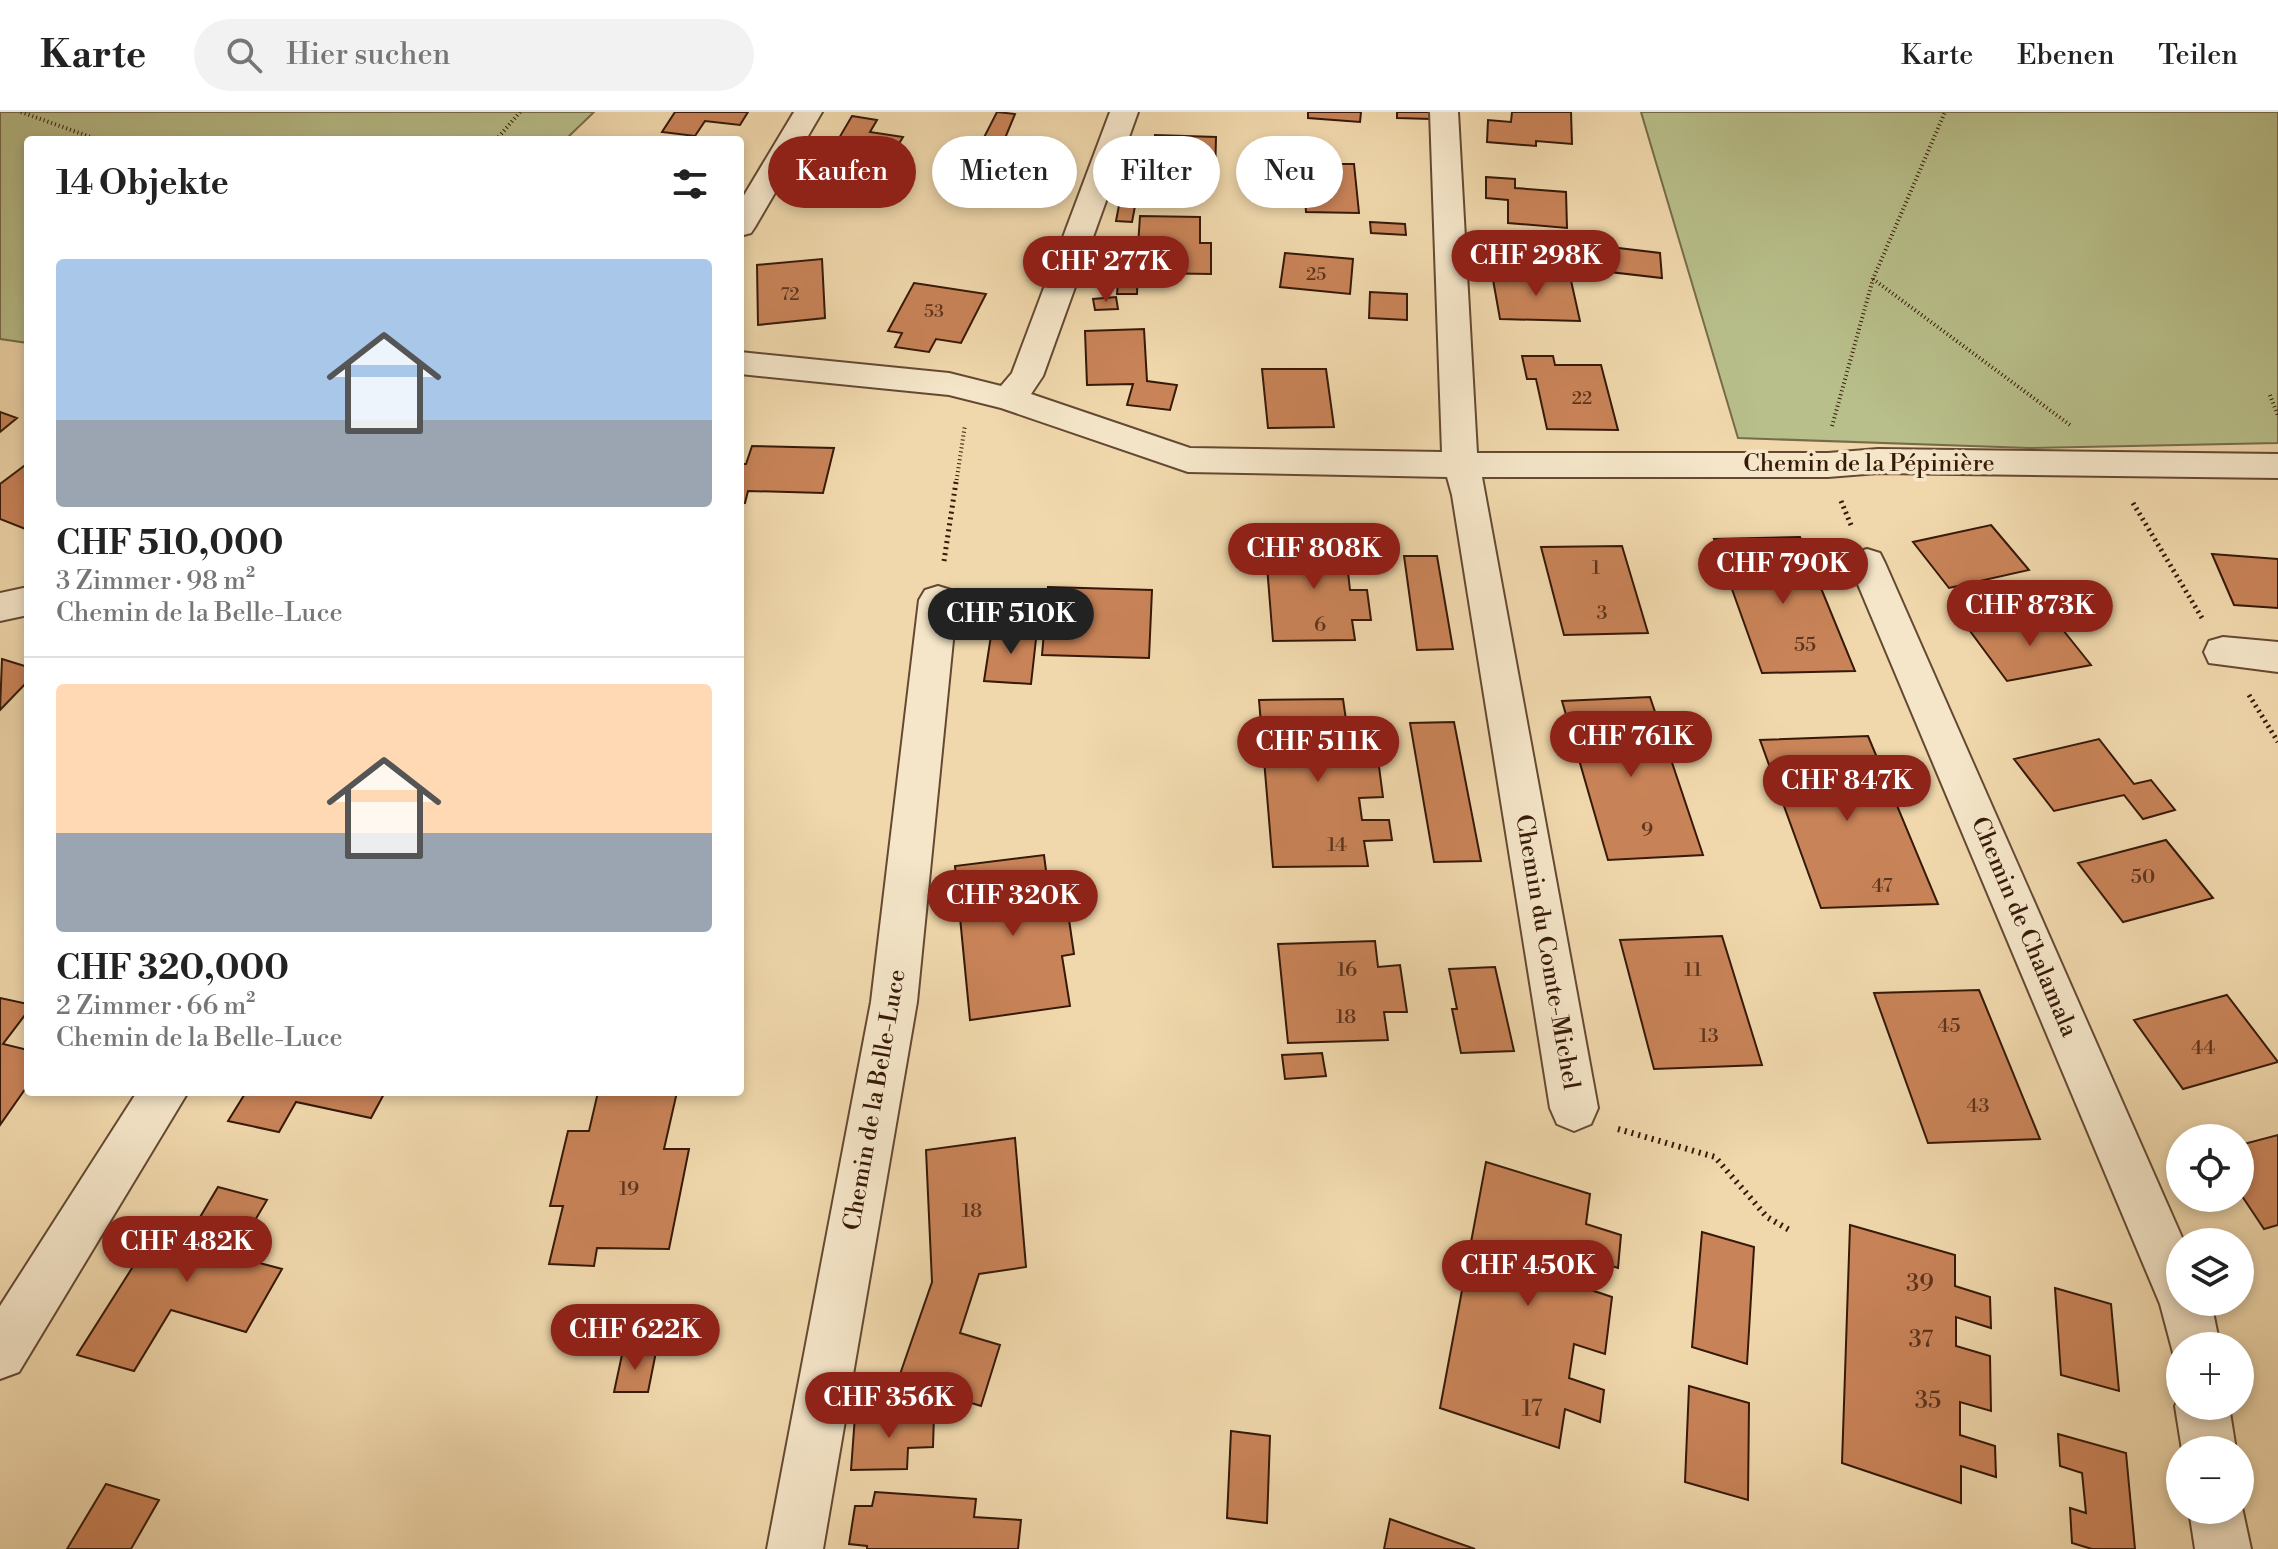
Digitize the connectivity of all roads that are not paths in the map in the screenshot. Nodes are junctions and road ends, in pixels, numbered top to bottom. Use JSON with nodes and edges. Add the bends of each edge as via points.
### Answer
{"nodes":[{"id":1,"x":808,"y":112,"type":"edge"},
{"id":2,"x":1124,"y":112,"type":"edge"},
{"id":3,"x":1444,"y":112,"type":"edge"},
{"id":4,"x":744,"y":220,"type":"edge"},
{"id":5,"x":744,"y":363,"type":"edge"},
{"id":6,"x":1009,"y":399,"type":"junction"},
{"id":7,"x":1460,"y":465,"type":"junction"},
{"id":8,"x":2278,"y":466,"type":"edge"},
{"id":9,"x":1867,"y":563,"type":"dead end"},
{"id":10,"x":938,"y":600,"type":"road end"},
{"id":11,"x":24,"y":602,"type":"edge"},
{"id":12,"x":0,"y":607,"type":"edge"},
{"id":13,"x":2223,"y":652,"type":"dead end"},
{"id":14,"x":2278,"y":657,"type":"edge"},
{"id":15,"x":161,"y":1096,"type":"edge"},
{"id":16,"x":1574,"y":1108,"type":"road end"},
{"id":17,"x":2166,"y":1258,"type":"edge"},
{"id":18,"x":0,"y":1353,"type":"edge"},
{"id":19,"x":2219,"y":1524,"type":"edge"},
{"id":20,"x":795,"y":1549,"type":"edge"},
{"id":21,"x":2223,"y":1549,"type":"edge"}],
"edges":[{"from":1,"to":4,"type":"street"},
{"from":2,"to":6,"type":"street","via":[[1027,376]]},
{"from":3,"to":7,"type":"street"},
{"from":5,"to":6,"type":"street","name":"Chemin de la Pépinière","via":[[949,384]]},
{"from":6,"to":7,"type":"street","name":"Chemin de la Pépinière","via":[[1188,460]]},
{"from":7,"to":8,"type":"street","name":"Chemin de la Pépinière","via":[[1878,461]]},
{"from":7,"to":16,"type":"street","name":"Chemin du Comte-Michel","via":[[1470,495]]},
{"from":9,"to":17,"type":"street","name":"Chemin de Chalamala"},
{"from":10,"to":20,"type":"street","name":"Chemin de la Belle-Luce","via":[[894,1002]]},
{"from":11,"to":12,"type":"street"},
{"from":13,"to":14,"type":"street"},
{"from":15,"to":18,"type":"street"},
{"from":19,"to":21,"type":"street"}]}
